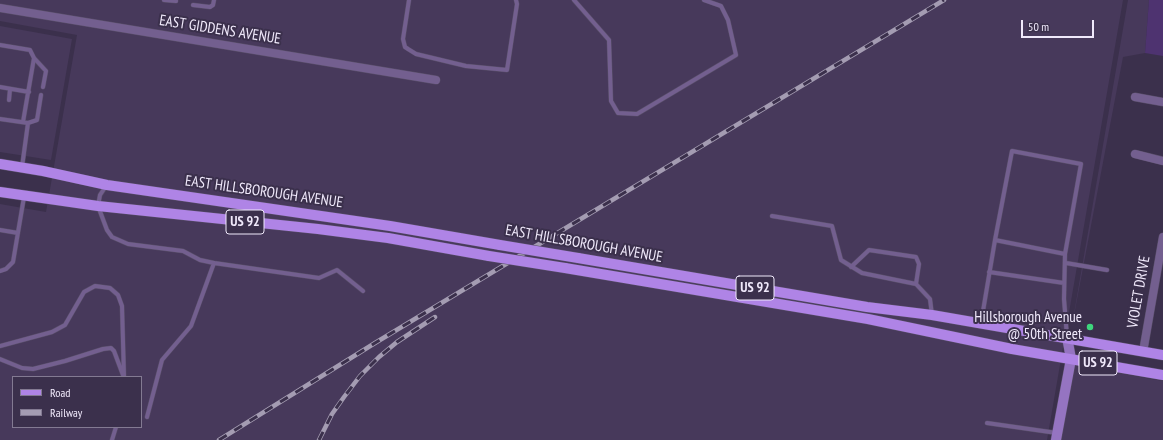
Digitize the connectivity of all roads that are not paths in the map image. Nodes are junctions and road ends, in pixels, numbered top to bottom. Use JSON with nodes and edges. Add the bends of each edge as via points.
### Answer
{"nodes":[{"id":1,"x":164,"y":0,"type":"edge"},
{"id":2,"x":214,"y":0,"type":"edge"},
{"id":3,"x":409,"y":0,"type":"edge"},
{"id":4,"x":516,"y":0,"type":"edge"},
{"id":5,"x":574,"y":0,"type":"edge"},
{"id":6,"x":704,"y":0,"type":"edge"},
{"id":7,"x":176,"y":2,"type":"dead end"},
{"id":8,"x":194,"y":5,"type":"dead end"},
{"id":9,"x":0,"y":8,"type":"edge"},
{"id":10,"x":0,"y":45,"type":"edge"},
{"id":11,"x":34,"y":58,"type":"junction"},
{"id":12,"x":436,"y":80,"type":"dead end"},
{"id":13,"x":0,"y":87,"type":"edge"},
{"id":14,"x":43,"y":87,"type":"dead end"},
{"id":15,"x":10,"y":89,"type":"junction"},
{"id":16,"x":29,"y":92,"type":"junction"},
{"id":17,"x":41,"y":95,"type":"dead end"},
{"id":18,"x":1134,"y":97,"type":"dead end"},
{"id":19,"x":9,"y":100,"type":"dead end"},
{"id":20,"x":1163,"y":102,"type":"edge"},
{"id":21,"x":7,"y":114,"type":"dead end"},
{"id":22,"x":0,"y":119,"type":"edge"},
{"id":23,"x":6,"y":120,"type":"junction"},
{"id":24,"x":26,"y":123,"type":"junction"},
{"id":25,"x":1135,"y":154,"type":"dead end"},
{"id":26,"x":1163,"y":161,"type":"edge"},
{"id":27,"x":0,"y":164,"type":"edge"},
{"id":28,"x":22,"y":168,"type":"junction"},
{"id":29,"x":107,"y":185,"type":"junction"},
{"id":30,"x":0,"y":192,"type":"edge"},
{"id":31,"x":25,"y":196,"type":"junction"},
{"id":32,"x":98,"y":206,"type":"junction"},
{"id":33,"x":772,"y":216,"type":"dead end"},
{"id":34,"x":0,"y":230,"type":"edge"},
{"id":35,"x":18,"y":233,"type":"junction"},
{"id":36,"x":1163,"y":237,"type":"edge"},
{"id":37,"x":995,"y":240,"type":"junction"},
{"id":38,"x":1065,"y":254,"type":"junction"},
{"id":39,"x":214,"y":263,"type":"junction"},
{"id":40,"x":1066,"y":263,"type":"junction"},
{"id":41,"x":851,"y":267,"type":"junction"},
{"id":42,"x":1107,"y":270,"type":"dead end"},
{"id":43,"x":0,"y":271,"type":"edge"},
{"id":44,"x":989,"y":272,"type":"junction"},
{"id":45,"x":1064,"y":283,"type":"junction"},
{"id":46,"x":916,"y":284,"type":"junction"},
{"id":47,"x":363,"y":291,"type":"dead end"},
{"id":48,"x":932,"y":315,"type":"junction"},
{"id":49,"x":980,"y":323,"type":"junction"},
{"id":50,"x":1067,"y":338,"type":"junction"},
{"id":51,"x":0,"y":346,"type":"edge"},
{"id":52,"x":1143,"y":352,"type":"junction"},
{"id":53,"x":1163,"y":355,"type":"edge"},
{"id":54,"x":0,"y":359,"type":"edge"},
{"id":55,"x":1071,"y":359,"type":"junction"},
{"id":56,"x":1163,"y":375,"type":"edge"},
{"id":57,"x":124,"y":376,"type":"edge"},
{"id":58,"x":124,"y":376,"type":"edge"},
{"id":59,"x":147,"y":417,"type":"dead end"},
{"id":60,"x":988,"y":423,"type":"dead end"},
{"id":61,"x":116,"y":428,"type":"edge"},
{"id":62,"x":1057,"y":437,"type":"edge"},
{"id":63,"x":112,"y":440,"type":"edge"}],
"edges":[{"from":1,"to":7,"type":"lane"},
{"from":2,"to":8,"type":"lane","via":[[213,6],[210,7]]},
{"from":3,"to":4,"type":"lane","via":[[403,39],[405,47],[416,54],[466,66],[507,70]]},
{"from":5,"to":6,"type":"lane","via":[[609,40],[611,101],[618,113],[637,114],[736,55],[728,20],[721,6]]},
{"from":9,"to":12,"type":"street","name":"EAST GIDDENS AVENUE"},
{"from":10,"to":11,"type":"lane","via":[[30,50]]},
{"from":11,"to":14,"type":"lane","via":[[46,71]]},
{"from":11,"to":16,"type":"lane"},
{"from":13,"to":15,"type":"lane"},
{"from":15,"to":16,"type":"lane"},
{"from":15,"to":19,"type":"lane"},
{"from":16,"to":24,"type":"lane"},
{"from":17,"to":24,"type":"lane","via":[[37,120]]},
{"from":18,"to":20,"type":"street"},
{"from":21,"to":23,"type":"lane"},
{"from":22,"to":23,"type":"lane"},
{"from":23,"to":24,"type":"lane"},
{"from":24,"to":28,"type":"lane"},
{"from":25,"to":26,"type":"street"},
{"from":27,"to":28,"type":"main road","name":"EAST HILLSBOROUGH AVENUE","number":"US 92"},
{"from":28,"to":29,"type":"main road","name":"EAST HILLSBOROUGH AVENUE","number":"US 92"},
{"from":29,"to":32,"type":"lane","via":[[100,195]]},
{"from":29,"to":48,"type":"main road","name":"EAST HILLSBOROUGH AVENUE","number":"US 92","bridge":true,"via":[[382,225],[868,307]]},
{"from":30,"to":31,"type":"main road","name":"EAST HILLSBOROUGH AVENUE","number":"US 92"},
{"from":31,"to":32,"type":"main road","name":"EAST HILLSBOROUGH AVENUE","number":"US 92"},
{"from":31,"to":35,"type":"lane"},
{"from":32,"to":39,"type":"lane","via":[[107,230],[112,236],[128,244],[183,251],[200,260]]},
{"from":32,"to":55,"type":"main road","name":"EAST HILLSBOROUGH AVENUE","number":"US 92","bridge":true,"via":[[388,238],[868,319]]},
{"from":33,"to":41,"type":"lane","via":[[832,226],[841,260]]},
{"from":34,"to":35,"type":"lane"},
{"from":35,"to":43,"type":"lane","via":[[13,262]]},
{"from":36,"to":52,"type":"street","name":"VIOLET DRIVE"},
{"from":37,"to":38,"type":"lane"},
{"from":37,"to":38,"type":"lane","via":[[1012,151],[1081,164]]},
{"from":37,"to":44,"type":"lane"},
{"from":38,"to":40,"type":"lane"},
{"from":39,"to":47,"type":"lane","via":[[319,278],[337,270]]},
{"from":39,"to":59,"type":"lane","via":[[191,326],[162,360]]},
{"from":40,"to":42,"type":"lane"},
{"from":40,"to":45,"type":"lane"},
{"from":41,"to":46,"type":"lane","via":[[862,273]]},
{"from":41,"to":46,"type":"lane","via":[[869,250],[916,257],[919,264]]},
{"from":44,"to":45,"type":"lane"},
{"from":44,"to":49,"type":"lane"},
{"from":45,"to":50,"type":"lane"},
{"from":46,"to":48,"type":"lane","via":[[930,298]]},
{"from":48,"to":49,"type":"main road","name":"EAST HILLSBOROUGH AVENUE","number":"US 92"},
{"from":49,"to":50,"type":"main road","name":"EAST HILLSBOROUGH AVENUE","number":"US 92"},
{"from":50,"to":52,"type":"main road","name":"EAST HILLSBOROUGH AVENUE","number":"US 92"},
{"from":50,"to":55,"type":"street"},
{"from":51,"to":57,"type":"lane","via":[[52,332],[65,325],[84,292],[95,286],[110,288],[118,295],[122,306]]},
{"from":52,"to":53,"type":"main road","name":"EAST HILLSBOROUGH AVENUE","number":"US 92"},
{"from":54,"to":58,"type":"lane","via":[[22,368],[33,369],[111,348]]},
{"from":55,"to":56,"type":"main road","name":"EAST HILLSBOROUGH AVENUE","number":"US 92"},
{"from":55,"to":62,"type":"street"},
{"from":60,"to":62,"type":"lane"},
{"from":61,"to":63,"type":"lane"}]}
